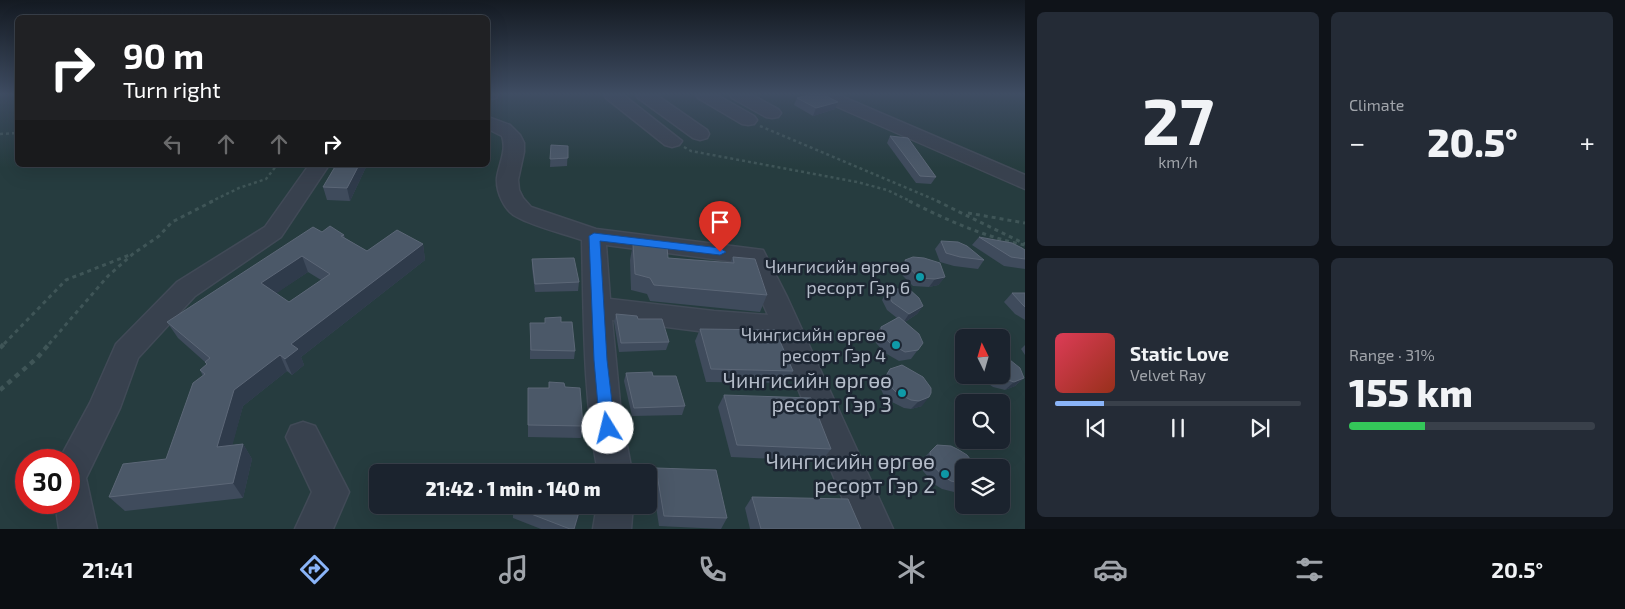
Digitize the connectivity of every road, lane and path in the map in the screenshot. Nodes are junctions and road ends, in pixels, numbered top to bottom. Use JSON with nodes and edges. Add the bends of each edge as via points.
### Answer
{"nodes":[{"id":1,"x":644,"y":119,"type":"edge"},
{"id":2,"x":679,"y":119,"type":"edge"},
{"id":3,"x":879,"y":119,"type":"edge"},
{"id":4,"x":748,"y":120,"type":"edge"},
{"id":5,"x":682,"y":121,"type":"junction"},
{"id":6,"x":490,"y":123,"type":"edge"},
{"id":7,"x":656,"y":128,"type":"junction"},
{"id":8,"x":15,"y":133,"type":"edge"},
{"id":9,"x":0,"y":134,"type":"edge"},
{"id":10,"x":700,"y":134,"type":"dead end"},
{"id":11,"x":672,"y":141,"type":"joint"},
{"id":12,"x":276,"y":167,"type":"edge"},
{"id":13,"x":318,"y":167,"type":"edge"},
{"id":14,"x":1025,"y":183,"type":"edge"},
{"id":15,"x":962,"y":212,"type":"junction"},
{"id":16,"x":1025,"y":223,"type":"edge"},
{"id":17,"x":594,"y":236,"type":"junction"},
{"id":18,"x":1025,"y":244,"type":"edge"},
{"id":19,"x":134,"y":253,"type":"junction"},
{"id":20,"x":598,"y":308,"type":"junction"},
{"id":21,"x":787,"y":327,"type":"junction"},
{"id":22,"x":0,"y":348,"type":"edge"},
{"id":23,"x":0,"y":390,"type":"edge"},
{"id":24,"x":303,"y":437,"type":"dead end"},
{"id":25,"x":80,"y":456,"type":"edge"},
{"id":26,"x":614,"y":464,"type":"edge"},
{"id":27,"x":75,"y":514,"type":"edge"},
{"id":28,"x":614,"y":514,"type":"edge"},
{"id":29,"x":78,"y":529,"type":"edge"},
{"id":30,"x":314,"y":529,"type":"edge"},
{"id":31,"x":612,"y":529,"type":"edge"},
{"id":32,"x":874,"y":529,"type":"edge"}],
"edges":[{"from":1,"to":7,"type":"street"},
{"from":2,"to":5,"type":"street"},
{"from":3,"to":14,"type":"street"},
{"from":4,"to":15,"type":"path"},
{"from":5,"to":7,"type":"street","via":[[672,128]]},
{"from":5,"to":10,"type":"street"},
{"from":6,"to":17,"type":"street","via":[[506,131],[513,139],[507,186],[517,206],[523,212]]},
{"from":7,"to":11,"type":"street"},
{"from":8,"to":9,"type":"path"},
{"from":11,"to":18,"type":"path","via":[[691,151],[887,190],[953,223],[1004,241]]},
{"from":12,"to":19,"type":"path","via":[[266,178],[172,222],[159,236]]},
{"from":13,"to":25,"type":"street","via":[[273,232],[186,289],[126,352],[104,408]]},
{"from":15,"to":16,"type":"path"},
{"from":15,"to":18,"type":"path"},
{"from":17,"to":20,"type":"street"},
{"from":17,"to":21,"type":"street","via":[[754,256]]},
{"from":19,"to":22,"type":"path","via":[[66,280]]},
{"from":19,"to":23,"type":"path","via":[[108,276],[37,358]]},
{"from":20,"to":21,"type":"street"},
{"from":20,"to":26,"type":"street","via":[[605,414]]},
{"from":21,"to":32,"type":"street"},
{"from":24,"to":30,"type":"street","via":[[331,492]]},
{"from":27,"to":29,"type":"street"},
{"from":28,"to":31,"type":"street"}]}
